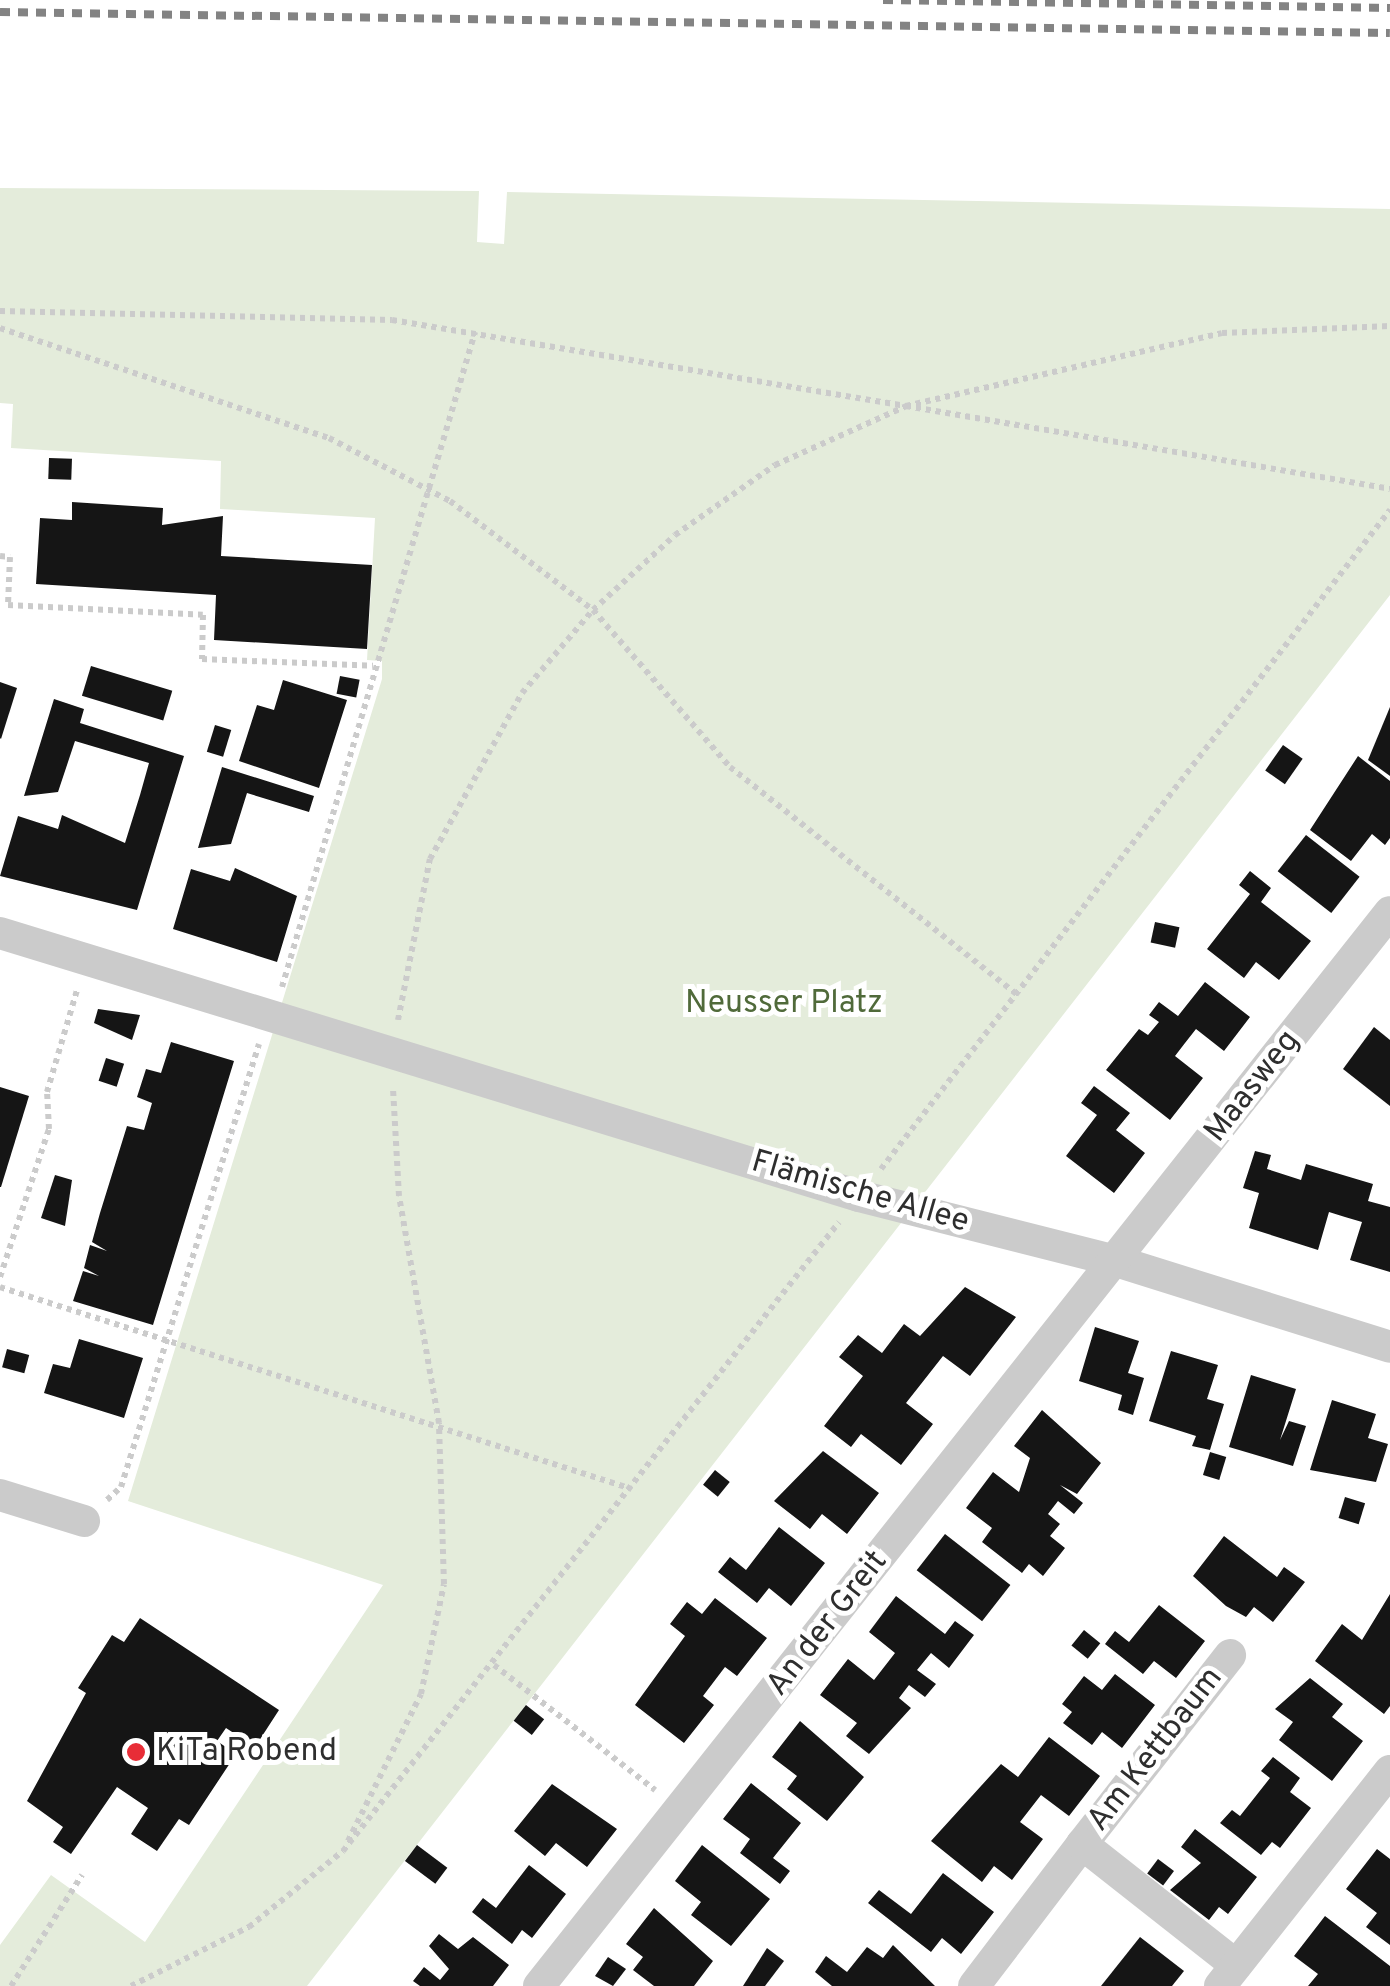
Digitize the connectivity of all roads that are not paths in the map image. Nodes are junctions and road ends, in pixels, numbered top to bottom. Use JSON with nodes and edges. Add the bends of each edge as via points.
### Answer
{"nodes":[{"id":1,"x":1390,"y":912,"type":"edge"},
{"id":2,"x":0,"y":933,"type":"edge"},
{"id":3,"x":1116,"y":1261,"type":"junction"},
{"id":4,"x":1390,"y":1347,"type":"edge"},
{"id":5,"x":0,"y":1494,"type":"edge"},
{"id":6,"x":84,"y":1521,"type":"road end"},
{"id":7,"x":1230,"y":1655,"type":"dead end"},
{"id":8,"x":1390,"y":1770,"type":"edge"},
{"id":9,"x":1082,"y":1844,"type":"junction"},
{"id":10,"x":1228,"y":1976,"type":"edge"},
{"id":11,"x":539,"y":1986,"type":"edge"},
{"id":12,"x":974,"y":1986,"type":"edge"}],
"edges":[{"from":1,"to":3,"type":"street","name":"Maasweg"},
{"from":2,"to":3,"type":"street","name":"Flämische Allee","via":[[860,1196]]},
{"from":3,"to":4,"type":"street","name":"Flämische Allee"},
{"from":3,"to":11,"type":"street","name":"An der Greit"},
{"from":5,"to":6,"type":"street"},
{"from":7,"to":9,"type":"street","name":"Am Kettbaum"},
{"from":8,"to":10,"type":"street","name":"Am Kettbaum"},
{"from":9,"to":10,"type":"street","name":"Am Kettbaum"},
{"from":9,"to":12,"type":"street","name":"Am Kettbaum"}]}
